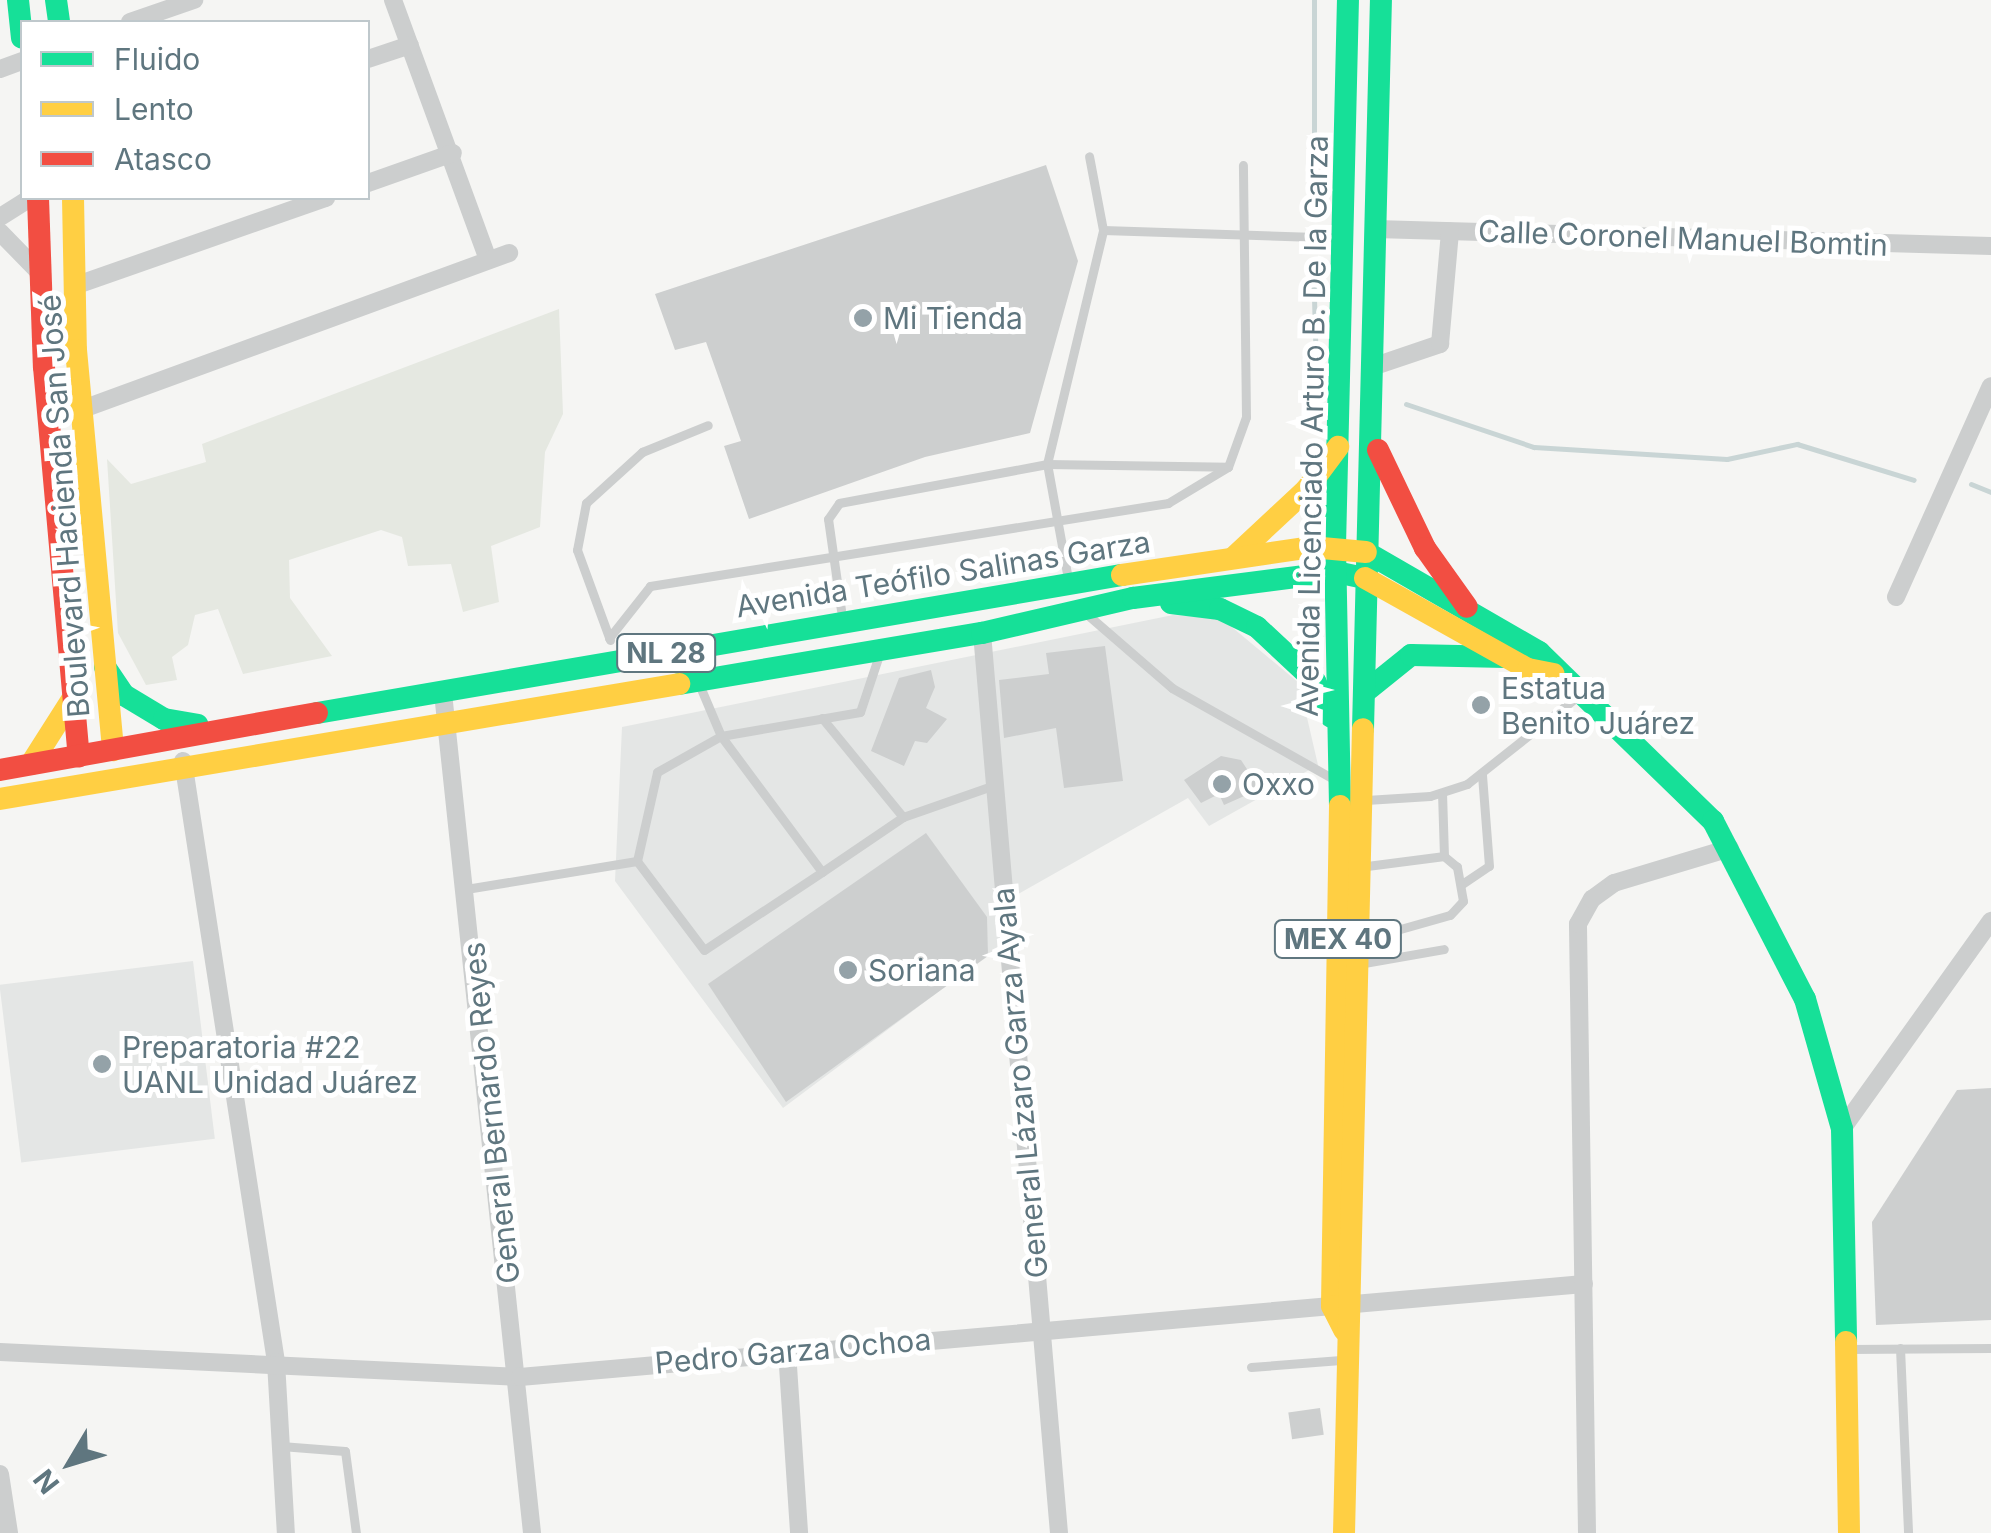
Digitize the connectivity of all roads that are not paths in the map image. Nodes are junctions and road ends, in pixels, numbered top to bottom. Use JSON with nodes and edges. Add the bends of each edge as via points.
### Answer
{"nodes":[{"id":1,"x":194,"y":0,"type":"edge"},
{"id":2,"x":392,"y":0,"type":"edge"},
{"id":3,"x":1348,"y":0,"type":"edge"},
{"id":4,"x":1381,"y":0,"type":"edge"},
{"id":5,"x":136,"y":20,"type":"edge"},
{"id":6,"x":410,"y":44,"type":"junction"},
{"id":7,"x":370,"y":58,"type":"edge"},
{"id":8,"x":454,"y":153,"type":"junction"},
{"id":9,"x":1089,"y":156,"type":"dead end"},
{"id":10,"x":1243,"y":164,"type":"dead end"},
{"id":11,"x":370,"y":182,"type":"edge"},
{"id":12,"x":1377,"y":195,"type":"junction"},
{"id":13,"x":27,"y":200,"type":"edge"},
{"id":14,"x":38,"y":200,"type":"edge"},
{"id":15,"x":73,"y":200,"type":"edge"},
{"id":16,"x":320,"y":200,"type":"edge"},
{"id":17,"x":0,"y":216,"type":"edge"},
{"id":18,"x":1246,"y":229,"type":"junction"},
{"id":19,"x":1375,"y":229,"type":"junction"},
{"id":20,"x":1103,"y":230,"type":"junction"},
{"id":21,"x":1450,"y":231,"type":"junction"},
{"id":22,"x":0,"y":232,"type":"edge"},
{"id":23,"x":1344,"y":239,"type":"junction"},
{"id":24,"x":1991,"y":246,"type":"edge"},
{"id":25,"x":510,"y":254,"type":"dead end"},
{"id":26,"x":488,"y":260,"type":"junction"},
{"id":27,"x":42,"y":278,"type":"junction"},
{"id":28,"x":76,"y":285,"type":"junction"},
{"id":29,"x":1374,"y":300,"type":"junction"},
{"id":30,"x":1375,"y":366,"type":"junction"},
{"id":31,"x":1991,"y":386,"type":"edge"},
{"id":32,"x":80,"y":410,"type":"junction"},
{"id":33,"x":708,"y":426,"type":"dead end"},
{"id":34,"x":87,"y":442,"type":"junction"},
{"id":35,"x":1375,"y":443,"type":"junction"},
{"id":36,"x":50,"y":444,"type":"junction"},
{"id":37,"x":1338,"y":448,"type":"junction"},
{"id":38,"x":1048,"y":464,"type":"junction"},
{"id":39,"x":1228,"y":467,"type":"junction"},
{"id":40,"x":92,"y":474,"type":"junction"},
{"id":41,"x":55,"y":481,"type":"junction"},
{"id":42,"x":1058,"y":522,"type":"junction"},
{"id":43,"x":1334,"y":546,"type":"junction"},
{"id":44,"x":1366,"y":552,"type":"junction"},
{"id":45,"x":1233,"y":558,"type":"junction"},
{"id":46,"x":834,"y":559,"type":"junction"},
{"id":47,"x":1336,"y":572,"type":"junction"},
{"id":48,"x":1364,"y":578,"type":"junction"},
{"id":49,"x":1069,"y":582,"type":"junction"},
{"id":50,"x":1896,"y":597,"type":"dead end"},
{"id":51,"x":1134,"y":598,"type":"junction"},
{"id":52,"x":900,"y":608,"type":"junction"},
{"id":53,"x":1467,"y":608,"type":"junction"},
{"id":54,"x":1083,"y":610,"type":"junction"},
{"id":55,"x":842,"y":618,"type":"junction"},
{"id":56,"x":982,"y":633,"type":"junction"},
{"id":57,"x":610,"y":638,"type":"junction"},
{"id":58,"x":906,"y":644,"type":"junction"},
{"id":59,"x":881,"y":648,"type":"junction"},
{"id":60,"x":1506,"y":657,"type":"junction"},
{"id":61,"x":618,"y":662,"type":"junction"},
{"id":62,"x":105,"y":667,"type":"junction"},
{"id":63,"x":1554,"y":674,"type":"junction"},
{"id":64,"x":696,"y":679,"type":"junction"},
{"id":65,"x":76,"y":692,"type":"junction"},
{"id":66,"x":1365,"y":692,"type":"junction"},
{"id":67,"x":444,"y":693,"type":"junction"},
{"id":68,"x":1580,"y":694,"type":"junction"},
{"id":69,"x":822,"y":718,"type":"junction"},
{"id":70,"x":447,"y":721,"type":"junction"},
{"id":71,"x":210,"y":727,"type":"junction"},
{"id":72,"x":1338,"y":732,"type":"junction"},
{"id":73,"x":180,"y":734,"type":"junction"},
{"id":74,"x":721,"y":736,"type":"junction"},
{"id":75,"x":113,"y":750,"type":"junction"},
{"id":76,"x":79,"y":756,"type":"junction"},
{"id":77,"x":31,"y":764,"type":"junction"},
{"id":78,"x":184,"y":766,"type":"junction"},
{"id":79,"x":0,"y":770,"type":"edge"},
{"id":80,"x":1482,"y":774,"type":"junction"},
{"id":81,"x":1340,"y":783,"type":"junction"},
{"id":82,"x":994,"y":785,"type":"junction"},
{"id":83,"x":1442,"y":794,"type":"junction"},
{"id":84,"x":3,"y":800,"type":"edge"},
{"id":85,"x":1365,"y":800,"type":"junction"},
{"id":86,"x":903,"y":817,"type":"junction"},
{"id":87,"x":1730,"y":848,"type":"junction"},
{"id":88,"x":1444,"y":856,"type":"junction"},
{"id":89,"x":637,"y":862,"type":"junction"},
{"id":90,"x":1365,"y":867,"type":"junction"},
{"id":91,"x":822,"y":872,"type":"junction"},
{"id":92,"x":1462,"y":884,"type":"junction"},
{"id":93,"x":466,"y":889,"type":"junction"},
{"id":94,"x":1991,"y":922,"type":"edge"},
{"id":95,"x":1444,"y":949,"type":"dead end"},
{"id":96,"x":1362,"y":951,"type":"junction"},
{"id":97,"x":1842,"y":1129,"type":"junction"},
{"id":98,"x":1584,"y":1284,"type":"junction"},
{"id":99,"x":1343,"y":1306,"type":"junction"},
{"id":100,"x":1041,"y":1327,"type":"junction"},
{"id":101,"x":1900,"y":1348,"type":"junction"},
{"id":102,"x":1991,"y":1348,"type":"edge"},
{"id":103,"x":1844,"y":1350,"type":"junction"},
{"id":104,"x":787,"y":1351,"type":"junction"},
{"id":105,"x":0,"y":1352,"type":"edge"},
{"id":106,"x":1344,"y":1360,"type":"junction"},
{"id":107,"x":276,"y":1362,"type":"junction"},
{"id":108,"x":1252,"y":1367,"type":"dead end"},
{"id":109,"x":520,"y":1377,"type":"junction"},
{"id":110,"x":281,"y":1446,"type":"junction"},
{"id":111,"x":0,"y":1474,"type":"edge"},
{"id":112,"x":2,"y":1503,"type":"edge"},
{"id":113,"x":9,"y":1533,"type":"edge"},
{"id":114,"x":286,"y":1533,"type":"edge"},
{"id":115,"x":356,"y":1533,"type":"edge"},
{"id":116,"x":532,"y":1533,"type":"edge"},
{"id":117,"x":800,"y":1533,"type":"edge"},
{"id":118,"x":1059,"y":1533,"type":"edge"},
{"id":119,"x":1344,"y":1533,"type":"edge"},
{"id":120,"x":1588,"y":1533,"type":"edge"},
{"id":121,"x":1849,"y":1533,"type":"edge"},
{"id":122,"x":1908,"y":1533,"type":"edge"}],
"edges":[{"from":1,"to":5,"type":"street"},
{"from":2,"to":6,"type":"street"},
{"from":3,"to":23,"type":"main road","name":"Avenida Licenciado Arturo B. De la Garza","number":"MEX 40"},
{"from":4,"to":12,"type":"main road","name":"Avenida Licenciado Arturo B. De la Garza","number":"MEX 40"},
{"from":6,"to":7,"type":"street"},
{"from":6,"to":8,"type":"street"},
{"from":8,"to":11,"type":"street"},
{"from":8,"to":26,"type":"street"},
{"from":9,"to":20,"type":"lane"},
{"from":10,"to":18,"type":"lane"},
{"from":12,"to":19,"type":"main road","name":"Avenida Licenciado Arturo B. De la Garza","number":"MEX 40"},
{"from":12,"to":23,"type":"main road"},
{"from":13,"to":17,"type":"street"},
{"from":14,"to":27,"type":"main road","name":"Boulevard Hacienda San José"},
{"from":15,"to":28,"type":"main road","name":"Boulevard Hacienda San José"},
{"from":16,"to":28,"type":"street"},
{"from":18,"to":20,"type":"lane"},
{"from":18,"to":23,"type":"lane"},
{"from":18,"to":39,"type":"lane","via":[[1246,417]]},
{"from":19,"to":21,"type":"street","name":"Calle Coronel Manuel Bomtin"},
{"from":19,"to":29,"type":"main road","name":"Avenida Licenciado Arturo B. De la Garza","number":"MEX 40"},
{"from":20,"to":38,"type":"lane"},
{"from":21,"to":24,"type":"street","name":"Calle Coronel Manuel Bomtin"},
{"from":21,"to":30,"type":"street","via":[[1440,344]]},
{"from":22,"to":27,"type":"street"},
{"from":23,"to":29,"type":"main road"},
{"from":23,"to":37,"type":"main road","name":"Avenida Licenciado Arturo B. De la Garza","number":"MEX 40"},
{"from":25,"to":26,"type":"street"},
{"from":26,"to":32,"type":"street"},
{"from":27,"to":36,"type":"main road","name":"Boulevard Hacienda San José"},
{"from":28,"to":32,"type":"main road","name":"Boulevard Hacienda San José"},
{"from":29,"to":30,"type":"main road","name":"Avenida Licenciado Arturo B. De la Garza","number":"MEX 40"},
{"from":30,"to":35,"type":"main road","name":"Avenida Licenciado Arturo B. De la Garza","number":"MEX 40"},
{"from":31,"to":50,"type":"street"},
{"from":32,"to":34,"type":"main road","name":"Boulevard Hacienda San José"},
{"from":33,"to":57,"type":"lane","via":[[642,452],[586,503],[576,550]]},
{"from":34,"to":36,"type":"main road"},
{"from":34,"to":40,"type":"main road","name":"Boulevard Hacienda San José"},
{"from":35,"to":44,"type":"main road","name":"Avenida Licenciado Arturo B. De la Garza","number":"MEX 40"},
{"from":35,"to":53,"type":"main road","via":[[1424,548]]},
{"from":36,"to":41,"type":"main road","name":"Boulevard Hacienda San José"},
{"from":37,"to":43,"type":"main road","name":"Avenida Licenciado Arturo B. De la Garza","number":"MEX 40"},
{"from":37,"to":45,"type":"main road"},
{"from":38,"to":39,"type":"lane"},
{"from":38,"to":42,"type":"lane"},
{"from":38,"to":46,"type":"lane","via":[[840,503],[828,518]]},
{"from":39,"to":42,"type":"lane","via":[[1168,503]]},
{"from":40,"to":41,"type":"main road"},
{"from":40,"to":62,"type":"main road","name":"Boulevard Hacienda San José"},
{"from":41,"to":65,"type":"main road","name":"Boulevard Hacienda San José"},
{"from":42,"to":46,"type":"lane"},
{"from":42,"to":49,"type":"lane"},
{"from":43,"to":44,"type":"main road","name":"Avenida Teófilo Salinas Garza","number":"NL 28"},
{"from":43,"to":45,"type":"main road","name":"Avenida Teófilo Salinas Garza","number":"NL 28"},
{"from":43,"to":47,"type":"main road","name":"Avenida Licenciado Arturo B. De la Garza","number":"MEX 40"},
{"from":44,"to":48,"type":"main road","name":"Avenida Licenciado Arturo B. De la Garza","number":"MEX 40"},
{"from":44,"to":53,"type":"main road","name":"Avenida Teófilo Salinas Garza"},
{"from":45,"to":49,"type":"main road","name":"Avenida Teófilo Salinas Garza","number":"NL 28"},
{"from":46,"to":55,"type":"lane"},
{"from":46,"to":57,"type":"lane","via":[[650,586]]},
{"from":47,"to":48,"type":"main road","name":"Avenida Teófilo Salinas Garza","number":"NL 28"},
{"from":47,"to":51,"type":"main road","name":"Avenida Teófilo Salinas Garza","number":"NL 28"},
{"from":47,"to":72,"type":"main road","name":"Avenida Licenciado Arturo B. De la Garza","number":"MEX 40"},
{"from":48,"to":60,"type":"main road","name":"Avenida Teófilo Salinas Garza"},
{"from":48,"to":66,"type":"main road","name":"Avenida Licenciado Arturo B. De la Garza","number":"MEX 40"},
{"from":49,"to":52,"type":"main road","name":"Avenida Teófilo Salinas Garza","number":"NL 28"},
{"from":51,"to":54,"type":"main road","name":"Avenida Teófilo Salinas Garza","number":"NL 28"},
{"from":51,"to":72,"type":"main road","via":[[1220,609],[1257,627],[1315,681]]},
{"from":52,"to":55,"type":"main road","name":"Avenida Teófilo Salinas Garza","number":"NL 28"},
{"from":52,"to":58,"type":"main road"},
{"from":53,"to":63,"type":"main road","name":"Avenida Teófilo Salinas Garza","via":[[1538,652]]},
{"from":54,"to":56,"type":"main road","name":"Avenida Teófilo Salinas Garza","number":"NL 28"},
{"from":54,"to":81,"type":"lane","via":[[1172,688]]},
{"from":55,"to":61,"type":"main road","name":"Avenida Teófilo Salinas Garza","number":"NL 28"},
{"from":56,"to":58,"type":"main road","name":"Avenida Teófilo Salinas Garza","number":"NL 28"},
{"from":56,"to":82,"type":"street","name":"General Lázaro Garza Ayala"},
{"from":57,"to":61,"type":"lane"},
{"from":58,"to":59,"type":"main road","name":"Avenida Teófilo Salinas Garza","number":"NL 28"},
{"from":59,"to":64,"type":"main road","name":"Avenida Teófilo Salinas Garza","number":"NL 28"},
{"from":59,"to":69,"type":"lane","via":[[864,708]]},
{"from":60,"to":63,"type":"main road"},
{"from":60,"to":66,"type":"main road","via":[[1411,655]]},
{"from":61,"to":67,"type":"main road","name":"Avenida Teófilo Salinas Garza","number":"NL 28"},
{"from":62,"to":71,"type":"main road","via":[[124,694],[164,719]]},
{"from":62,"to":75,"type":"main road","name":"Boulevard Hacienda San José"},
{"from":63,"to":68,"type":"main road"},
{"from":64,"to":70,"type":"main road","name":"Avenida Teófilo Salinas Garza","number":"NL 28"},
{"from":64,"to":74,"type":"lane"},
{"from":65,"to":76,"type":"main road","name":"Boulevard Hacienda San José"},
{"from":65,"to":77,"type":"main road"},
{"from":66,"to":85,"type":"main road","name":"Avenida Licenciado Arturo B. De la Garza","number":"MEX 40"},
{"from":67,"to":70,"type":"street","name":"General Bernardo Reyes"},
{"from":67,"to":71,"type":"main road","name":"Avenida Teófilo Salinas Garza","number":"NL 28"},
{"from":68,"to":80,"type":"lane"},
{"from":68,"to":87,"type":"main road","via":[[1690,791]]},
{"from":69,"to":74,"type":"lane"},
{"from":69,"to":86,"type":"lane"},
{"from":70,"to":78,"type":"main road","name":"Avenida Teófilo Salinas Garza","number":"NL 28"},
{"from":70,"to":93,"type":"street","name":"General Bernardo Reyes"},
{"from":71,"to":73,"type":"main road","name":"Avenida Teófilo Salinas Garza","number":"NL 28"},
{"from":72,"to":81,"type":"main road","name":"Avenida Licenciado Arturo B. De la Garza","number":"MEX 40"},
{"from":73,"to":75,"type":"main road","name":"Avenida Teófilo Salinas Garza","number":"NL 28"},
{"from":73,"to":78,"type":"street"},
{"from":74,"to":89,"type":"lane","via":[[656,772]]},
{"from":74,"to":91,"type":"lane"},
{"from":75,"to":76,"type":"main road","name":"Avenida Teófilo Salinas Garza","number":"NL 28"},
{"from":76,"to":77,"type":"main road","name":"Avenida Teófilo Salinas Garza","number":"NL 28"},
{"from":77,"to":79,"type":"main road","name":"Avenida Teófilo Salinas Garza","number":"NL 28"},
{"from":78,"to":84,"type":"main road","name":"Avenida Teófilo Salinas Garza","number":"NL 28"},
{"from":78,"to":107,"type":"street"},
{"from":80,"to":83,"type":"lane"},
{"from":80,"to":92,"type":"lane","via":[[1489,866]]},
{"from":81,"to":85,"type":"lane"},
{"from":81,"to":99,"type":"main road","name":"Avenida Licenciado Arturo B. De la Garza","number":"MEX 40"},
{"from":82,"to":86,"type":"lane"},
{"from":82,"to":100,"type":"street","name":"General Lázaro Garza Ayala"},
{"from":83,"to":85,"type":"lane"},
{"from":83,"to":88,"type":"lane"},
{"from":85,"to":90,"type":"main road","name":"Avenida Licenciado Arturo B. De la Garza","number":"MEX 40"},
{"from":86,"to":91,"type":"lane"},
{"from":87,"to":97,"type":"main road","via":[[1805,999]]},
{"from":87,"to":98,"type":"street","via":[[1614,883],[1592,899],[1578,924]]},
{"from":88,"to":90,"type":"lane"},
{"from":88,"to":92,"type":"lane"},
{"from":89,"to":91,"type":"lane","via":[[704,950]]},
{"from":89,"to":93,"type":"lane"},
{"from":90,"to":96,"type":"main road","name":"Avenida Licenciado Arturo B. De la Garza","number":"MEX 40"},
{"from":92,"to":96,"type":"lane","via":[[1462,901],[1450,915]]},
{"from":93,"to":109,"type":"street","name":"General Bernardo Reyes"},
{"from":94,"to":97,"type":"street"},
{"from":95,"to":96,"type":"lane"},
{"from":96,"to":99,"type":"main road","name":"Avenida Licenciado Arturo B. De la Garza","number":"MEX 40"},
{"from":97,"to":103,"type":"main road"},
{"from":98,"to":99,"type":"street","name":"Pedro Garza Ochoa"},
{"from":98,"to":120,"type":"street"},
{"from":99,"to":100,"type":"street","name":"Pedro Garza Ochoa"},
{"from":99,"to":106,"type":"main road","name":"Avenida Licenciado Arturo B. De la Garza","number":"MEX 40"},
{"from":100,"to":104,"type":"street","name":"Pedro Garza Ochoa"},
{"from":100,"to":118,"type":"street","name":"General Lázaro Garza Ayala"},
{"from":101,"to":102,"type":"lane"},
{"from":101,"to":103,"type":"lane"},
{"from":101,"to":122,"type":"lane"},
{"from":103,"to":121,"type":"main road"},
{"from":104,"to":109,"type":"street","name":"Pedro Garza Ochoa"},
{"from":104,"to":117,"type":"street"},
{"from":105,"to":107,"type":"street","name":"Pedro Garza Ochoa"},
{"from":106,"to":108,"type":"lane"},
{"from":106,"to":119,"type":"main road","name":"Avenida Licenciado Arturo B. De la Garza","number":"MEX 40"},
{"from":107,"to":109,"type":"street","name":"Pedro Garza Ochoa"},
{"from":107,"to":110,"type":"street"},
{"from":109,"to":116,"type":"street","name":"General Bernardo Reyes"},
{"from":110,"to":114,"type":"street"},
{"from":110,"to":115,"type":"lane","via":[[345,1451]]},
{"from":111,"to":112,"type":"street"},
{"from":112,"to":113,"type":"street"}]}
